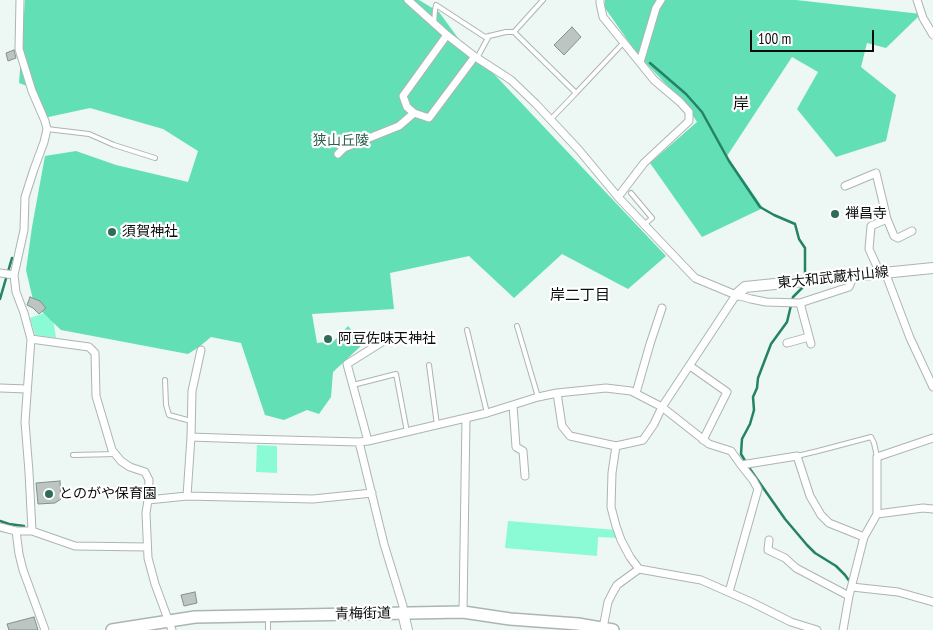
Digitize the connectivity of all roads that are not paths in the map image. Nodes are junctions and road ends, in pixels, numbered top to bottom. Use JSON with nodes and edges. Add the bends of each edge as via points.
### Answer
{"nodes":[{"id":1,"x":20,"y":0,"type":"edge"},
{"id":2,"x":408,"y":0,"type":"edge"},
{"id":3,"x":544,"y":0,"type":"edge"},
{"id":4,"x":600,"y":0,"type":"edge"},
{"id":5,"x":661,"y":0,"type":"edge"},
{"id":6,"x":917,"y":0,"type":"edge"},
{"id":7,"x":434,"y":23,"type":"junction"},
{"id":8,"x":514,"y":32,"type":"junction"},
{"id":9,"x":447,"y":35,"type":"junction"},
{"id":10,"x":933,"y":35,"type":"edge"},
{"id":11,"x":489,"y":36,"type":"junction"},
{"id":12,"x":624,"y":42,"type":"junction"},
{"id":13,"x":476,"y":57,"type":"junction"},
{"id":14,"x":640,"y":62,"type":"junction"},
{"id":15,"x":576,"y":93,"type":"junction"},
{"id":16,"x":414,"y":114,"type":"junction"},
{"id":17,"x":550,"y":120,"type":"junction"},
{"id":18,"x":47,"y":129,"type":"junction"},
{"id":19,"x":338,"y":154,"type":"dead end"},
{"id":20,"x":155,"y":158,"type":"dead end"},
{"id":21,"x":845,"y":186,"type":"dead end"},
{"id":22,"x":631,"y":193,"type":"dead end"},
{"id":23,"x":618,"y":197,"type":"junction"},
{"id":24,"x":887,"y":219,"type":"junction"},
{"id":25,"x":644,"y":225,"type":"junction"},
{"id":26,"x":912,"y":231,"type":"dead end"},
{"id":27,"x":933,"y":268,"type":"edge"},
{"id":28,"x":882,"y":272,"type":"junction"},
{"id":29,"x":0,"y":273,"type":"edge"},
{"id":30,"x":14,"y":275,"type":"junction"},
{"id":31,"x":854,"y":275,"type":"junction"},
{"id":32,"x":736,"y":295,"type":"junction"},
{"id":33,"x":794,"y":303,"type":"junction"},
{"id":34,"x":662,"y":308,"type":"dead end"},
{"id":35,"x":517,"y":326,"type":"dead end"},
{"id":36,"x":467,"y":330,"type":"dead end"},
{"id":37,"x":31,"y":339,"type":"junction"},
{"id":38,"x":387,"y":339,"type":"dead end"},
{"id":39,"x":787,"y":343,"type":"dead end"},
{"id":40,"x":201,"y":350,"type":"dead end"},
{"id":41,"x":429,"y":364,"type":"dead end"},
{"id":42,"x":690,"y":366,"type":"junction"},
{"id":43,"x":165,"y":380,"type":"dead end"},
{"id":44,"x":353,"y":385,"type":"junction"},
{"id":45,"x":0,"y":388,"type":"edge"},
{"id":46,"x":933,"y":388,"type":"edge"},
{"id":47,"x":27,"y":389,"type":"junction"},
{"id":48,"x":557,"y":392,"type":"junction"},
{"id":49,"x":636,"y":393,"type":"junction"},
{"id":50,"x":538,"y":396,"type":"junction"},
{"id":51,"x":513,"y":405,"type":"junction"},
{"id":52,"x":662,"y":407,"type":"junction"},
{"id":53,"x":487,"y":413,"type":"junction"},
{"id":54,"x":466,"y":418,"type":"junction"},
{"id":55,"x":191,"y":421,"type":"junction"},
{"id":56,"x":437,"y":425,"type":"junction"},
{"id":57,"x":407,"y":432,"type":"junction"},
{"id":58,"x":191,"y":436,"type":"junction"},
{"id":59,"x":933,"y":438,"type":"edge"},
{"id":60,"x":703,"y":440,"type":"junction"},
{"id":61,"x":368,"y":441,"type":"junction"},
{"id":62,"x":360,"y":442,"type":"junction"},
{"id":63,"x":616,"y":446,"type":"junction"},
{"id":64,"x":116,"y":454,"type":"junction"},
{"id":65,"x":73,"y":455,"type":"dead end"},
{"id":66,"x":797,"y":456,"type":"junction"},
{"id":67,"x":877,"y":457,"type":"junction"},
{"id":68,"x":745,"y":465,"type":"junction"},
{"id":69,"x":525,"y":476,"type":"dead end"},
{"id":70,"x":372,"y":493,"type":"junction"},
{"id":71,"x":187,"y":496,"type":"junction"},
{"id":72,"x":148,"y":500,"type":"junction"},
{"id":73,"x":933,"y":509,"type":"edge"},
{"id":74,"x":877,"y":514,"type":"junction"},
{"id":75,"x":0,"y":528,"type":"edge"},
{"id":76,"x":16,"y":531,"type":"junction"},
{"id":77,"x":32,"y":532,"type":"junction"},
{"id":78,"x":864,"y":537,"type":"junction"},
{"id":79,"x":769,"y":540,"type":"dead end"},
{"id":80,"x":147,"y":547,"type":"junction"},
{"id":81,"x":639,"y":569,"type":"junction"},
{"id":82,"x":852,"y":587,"type":"junction"},
{"id":83,"x":729,"y":592,"type":"junction"},
{"id":84,"x":850,"y":596,"type":"junction"},
{"id":85,"x":933,"y":602,"type":"edge"},
{"id":86,"x":463,"y":612,"type":"junction"},
{"id":87,"x":403,"y":613,"type":"junction"},
{"id":88,"x":268,"y":616,"type":"junction"},
{"id":89,"x":171,"y":625,"type":"edge"},
{"id":90,"x":608,"y":629,"type":"edge"},
{"id":91,"x":45,"y":630,"type":"edge"},
{"id":92,"x":112,"y":630,"type":"edge"},
{"id":93,"x":268,"y":630,"type":"edge"},
{"id":94,"x":407,"y":630,"type":"edge"},
{"id":95,"x":817,"y":630,"type":"edge"},
{"id":96,"x":843,"y":630,"type":"edge"}],
"edges":[{"from":1,"to":18,"type":"street","via":[[19,48]]},
{"from":2,"to":7,"type":"street"},
{"from":3,"to":8,"type":"lane"},
{"from":4,"to":12,"type":"street","via":[[603,17]]},
{"from":5,"to":14,"type":"street"},
{"from":6,"to":10,"type":"street"},
{"from":7,"to":9,"type":"street"},
{"from":7,"to":11,"type":"lane","via":[[436,5],[476,32]]},
{"from":8,"to":11,"type":"lane"},
{"from":8,"to":15,"type":"lane"},
{"from":9,"to":13,"type":"street"},
{"from":9,"to":16,"type":"street","via":[[403,96]]},
{"from":11,"to":13,"type":"lane"},
{"from":12,"to":14,"type":"street"},
{"from":12,"to":15,"type":"lane"},
{"from":13,"to":16,"type":"street","via":[[429,118]]},
{"from":13,"to":17,"type":"street","via":[[511,80]]},
{"from":14,"to":23,"type":"street","via":[[654,80],[680,102],[688,112],[689,121],[644,163]]},
{"from":15,"to":17,"type":"lane"},
{"from":16,"to":19,"type":"street","via":[[400,126],[344,148]]},
{"from":17,"to":23,"type":"street"},
{"from":18,"to":20,"type":"lane","via":[[89,134]]},
{"from":18,"to":30,"type":"street","via":[[25,197],[24,230]]},
{"from":21,"to":24,"type":"street","via":[[876,173]]},
{"from":22,"to":25,"type":"lane","via":[[652,218]]},
{"from":23,"to":25,"type":"street"},
{"from":24,"to":26,"type":"street","via":[[898,238]]},
{"from":24,"to":28,"type":"street","via":[[871,226],[869,249]]},
{"from":25,"to":32,"type":"street","via":[[695,278]]},
{"from":27,"to":28,"type":"street","name":"東大和武蔵村山線"},
{"from":28,"to":31,"type":"street","name":"東大和武蔵村山線"},
{"from":28,"to":46,"type":"street"},
{"from":29,"to":30,"type":"street"},
{"from":30,"to":37,"type":"street"},
{"from":31,"to":32,"type":"street","name":"東大和武蔵村山線","via":[[745,287]]},
{"from":31,"to":33,"type":"street","via":[[849,287]]},
{"from":32,"to":33,"type":"street","via":[[766,302]]},
{"from":32,"to":42,"type":"street"},
{"from":33,"to":39,"type":"street","via":[[810,341]]},
{"from":34,"to":49,"type":"street"},
{"from":35,"to":50,"type":"lane"},
{"from":36,"to":53,"type":"lane"},
{"from":37,"to":47,"type":"street"},
{"from":37,"to":64,"type":"street","via":[[89,347],[94,353],[96,396]]},
{"from":38,"to":44,"type":"street","via":[[347,364]]},
{"from":40,"to":55,"type":"street","via":[[192,391]]},
{"from":41,"to":56,"type":"lane"},
{"from":42,"to":52,"type":"street"},
{"from":42,"to":60,"type":"street","via":[[727,392]]},
{"from":43,"to":55,"type":"lane","via":[[168,415]]},
{"from":44,"to":57,"type":"lane","via":[[396,374]]},
{"from":44,"to":61,"type":"street"},
{"from":45,"to":47,"type":"street"},
{"from":47,"to":77,"type":"street","via":[[25,422]]},
{"from":48,"to":49,"type":"street","via":[[606,388]]},
{"from":48,"to":50,"type":"street"},
{"from":48,"to":63,"type":"street","via":[[562,426],[570,436]]},
{"from":49,"to":52,"type":"street"},
{"from":50,"to":51,"type":"street"},
{"from":51,"to":53,"type":"street"},
{"from":51,"to":69,"type":"street","via":[[516,447],[522,451]]},
{"from":52,"to":60,"type":"street"},
{"from":52,"to":63,"type":"street","via":[[643,440]]},
{"from":53,"to":54,"type":"street"},
{"from":54,"to":56,"type":"street"},
{"from":54,"to":86,"type":"street"},
{"from":55,"to":58,"type":"street"},
{"from":56,"to":57,"type":"street"},
{"from":57,"to":61,"type":"street"},
{"from":58,"to":62,"type":"street"},
{"from":58,"to":71,"type":"street"},
{"from":59,"to":67,"type":"street"},
{"from":60,"to":68,"type":"street","via":[[731,451]]},
{"from":61,"to":62,"type":"street"},
{"from":62,"to":70,"type":"street"},
{"from":63,"to":81,"type":"street","via":[[611,507],[621,540]]},
{"from":64,"to":65,"type":"lane"},
{"from":64,"to":72,"type":"street","via":[[130,467],[145,472],[149,480]]},
{"from":66,"to":67,"type":"lane","via":[[871,437]]},
{"from":66,"to":68,"type":"street"},
{"from":66,"to":78,"type":"street","via":[[810,496],[821,515],[829,523]]},
{"from":67,"to":74,"type":"street"},
{"from":68,"to":83,"type":"street","via":[[758,489]]},
{"from":70,"to":71,"type":"street","via":[[313,499]]},
{"from":70,"to":87,"type":"street"},
{"from":71,"to":72,"type":"street"},
{"from":72,"to":80,"type":"street"},
{"from":73,"to":74,"type":"street"},
{"from":74,"to":78,"type":"street"},
{"from":75,"to":76,"type":"street"},
{"from":76,"to":77,"type":"street"},
{"from":76,"to":91,"type":"street","via":[[23,570]]},
{"from":77,"to":80,"type":"street","via":[[75,546]]},
{"from":78,"to":82,"type":"street"},
{"from":79,"to":84,"type":"street","via":[[768,550]]},
{"from":80,"to":89,"type":"street","via":[[155,584]]},
{"from":81,"to":83,"type":"street","via":[[701,580]]},
{"from":81,"to":90,"type":"street","via":[[618,585],[612,594],[608,602]]},
{"from":82,"to":84,"type":"street"},
{"from":82,"to":85,"type":"street","via":[[898,592]]},
{"from":83,"to":95,"type":"street","via":[[791,622]]},
{"from":84,"to":96,"type":"street"},
{"from":86,"to":87,"type":"main road","name":"青梅街道"},
{"from":86,"to":90,"type":"main road","name":"青梅街道"},
{"from":87,"to":88,"type":"main road","name":"青梅街道"},
{"from":87,"to":94,"type":"street"},
{"from":88,"to":89,"type":"main road","name":"青梅街道","via":[[195,617]]},
{"from":88,"to":93,"type":"lane"},
{"from":89,"to":92,"type":"main road","name":"青梅街道"}]}
